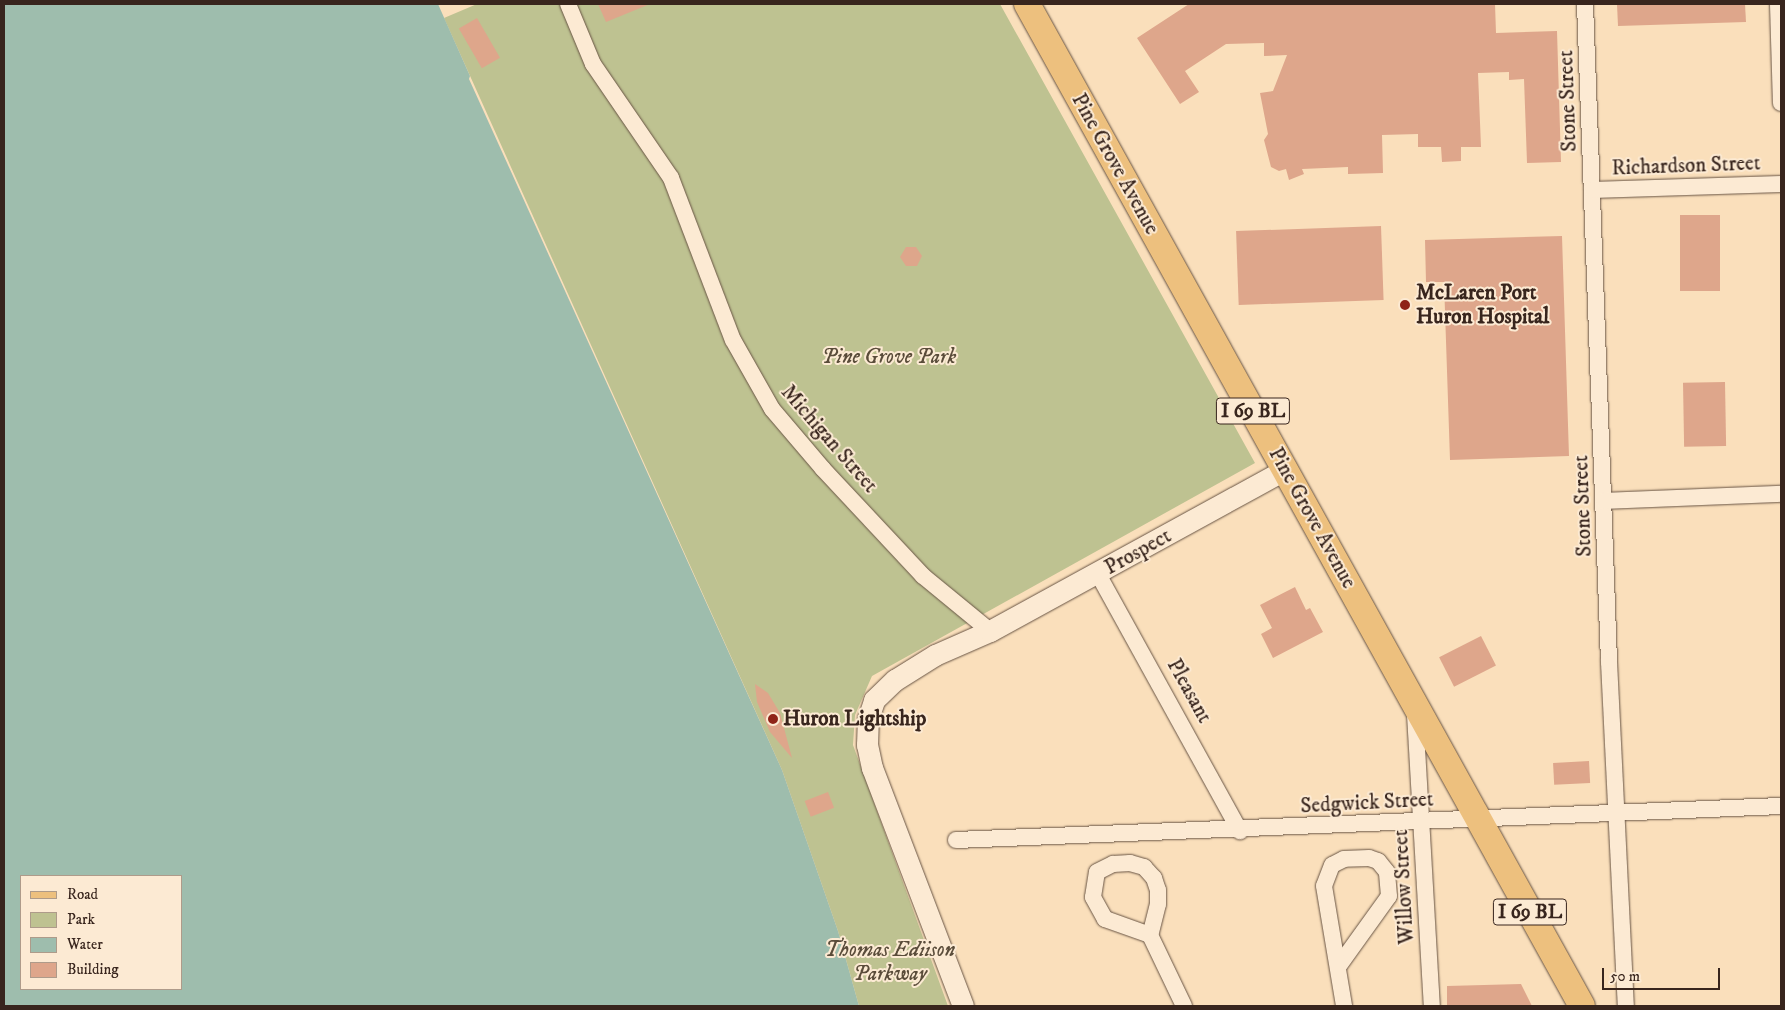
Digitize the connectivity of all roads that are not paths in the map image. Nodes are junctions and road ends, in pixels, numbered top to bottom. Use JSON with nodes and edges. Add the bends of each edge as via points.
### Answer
{"nodes":[{"id":1,"x":568,"y":4,"type":"edge"},
{"id":2,"x":1027,"y":4,"type":"edge"},
{"id":3,"x":1585,"y":4,"type":"edge"},
{"id":4,"x":1778,"y":4,"type":"edge"},
{"id":5,"x":1781,"y":103,"type":"edge"},
{"id":6,"x":1781,"y":184,"type":"edge"},
{"id":7,"x":1592,"y":190,"type":"junction"},
{"id":8,"x":1284,"y":470,"type":"junction"},
{"id":9,"x":1781,"y":494,"type":"edge"},
{"id":10,"x":1604,"y":501,"type":"junction"},
{"id":11,"x":1098,"y":574,"type":"junction"},
{"id":12,"x":990,"y":631,"type":"junction"},
{"id":13,"x":1414,"y":705,"type":"junction"},
{"id":14,"x":1781,"y":806,"type":"edge"},
{"id":15,"x":1618,"y":811,"type":"junction"},
{"id":16,"x":1479,"y":818,"type":"junction"},
{"id":17,"x":1422,"y":824,"type":"junction"},
{"id":18,"x":1240,"y":831,"type":"junction"},
{"id":19,"x":956,"y":840,"type":"dead end"},
{"id":20,"x":1150,"y":935,"type":"junction"},
{"id":21,"x":1338,"y":967,"type":"junction"},
{"id":22,"x":963,"y":1006,"type":"edge"},
{"id":23,"x":1184,"y":1006,"type":"edge"},
{"id":24,"x":1344,"y":1006,"type":"edge"},
{"id":25,"x":1432,"y":1006,"type":"edge"},
{"id":26,"x":1582,"y":1006,"type":"edge"},
{"id":27,"x":1626,"y":1006,"type":"edge"}],
"edges":[{"from":1,"to":12,"type":"street","name":"Michigan Street","via":[[584,45],[604,79],[671,178],[733,340],[772,409],[822,469],[923,576]]},
{"from":2,"to":8,"type":"main road","name":"Pine Grove Avenue","number":"I 69 BL"},
{"from":3,"to":7,"type":"street","name":"Stone Street"},
{"from":4,"to":5,"type":"street"},
{"from":6,"to":7,"type":"street","name":"Richardson Street"},
{"from":7,"to":10,"type":"street","name":"Stone Street"},
{"from":8,"to":11,"type":"street","name":"Prospect"},
{"from":8,"to":13,"type":"main road","name":"Pine Grove Avenue","number":"I 69 BL"},
{"from":9,"to":10,"type":"street"},
{"from":10,"to":15,"type":"street","name":"Stone Street"},
{"from":11,"to":12,"type":"street","name":"Prospect"},
{"from":11,"to":18,"type":"street","name":"Pleasant"},
{"from":12,"to":22,"type":"street","name":"Prospect","via":[[935,656],[895,680],[874,700],[868,719],[867,745],[872,768]]},
{"from":13,"to":16,"type":"main road","name":"Pine Grove Avenue","number":"I 69 BL"},
{"from":13,"to":17,"type":"street","name":"Willow Street"},
{"from":14,"to":15,"type":"street","name":"Sedgwick Street"},
{"from":15,"to":16,"type":"street","name":"Sedgwick Street"},
{"from":15,"to":27,"type":"street","name":"Stone Street"},
{"from":16,"to":17,"type":"street","name":"Sedgwick Street"},
{"from":16,"to":26,"type":"main road","name":"Pine Grove Avenue","number":"I 69 BL"},
{"from":17,"to":18,"type":"street","name":"Sedgwick Street"},
{"from":17,"to":25,"type":"street","name":"Willow Street"},
{"from":18,"to":19,"type":"street","name":"Sedgwick Street"},
{"from":20,"to":20,"type":"street","via":[[1105,919],[1094,897],[1097,872],[1113,864],[1130,863],[1144,867],[1154,878],[1158,904]]},
{"from":20,"to":23,"type":"street"},
{"from":21,"to":21,"type":"street","via":[[1389,896],[1386,872],[1378,862],[1369,858],[1344,859],[1332,865],[1326,875],[1324,886]]},
{"from":21,"to":24,"type":"street"}]}
